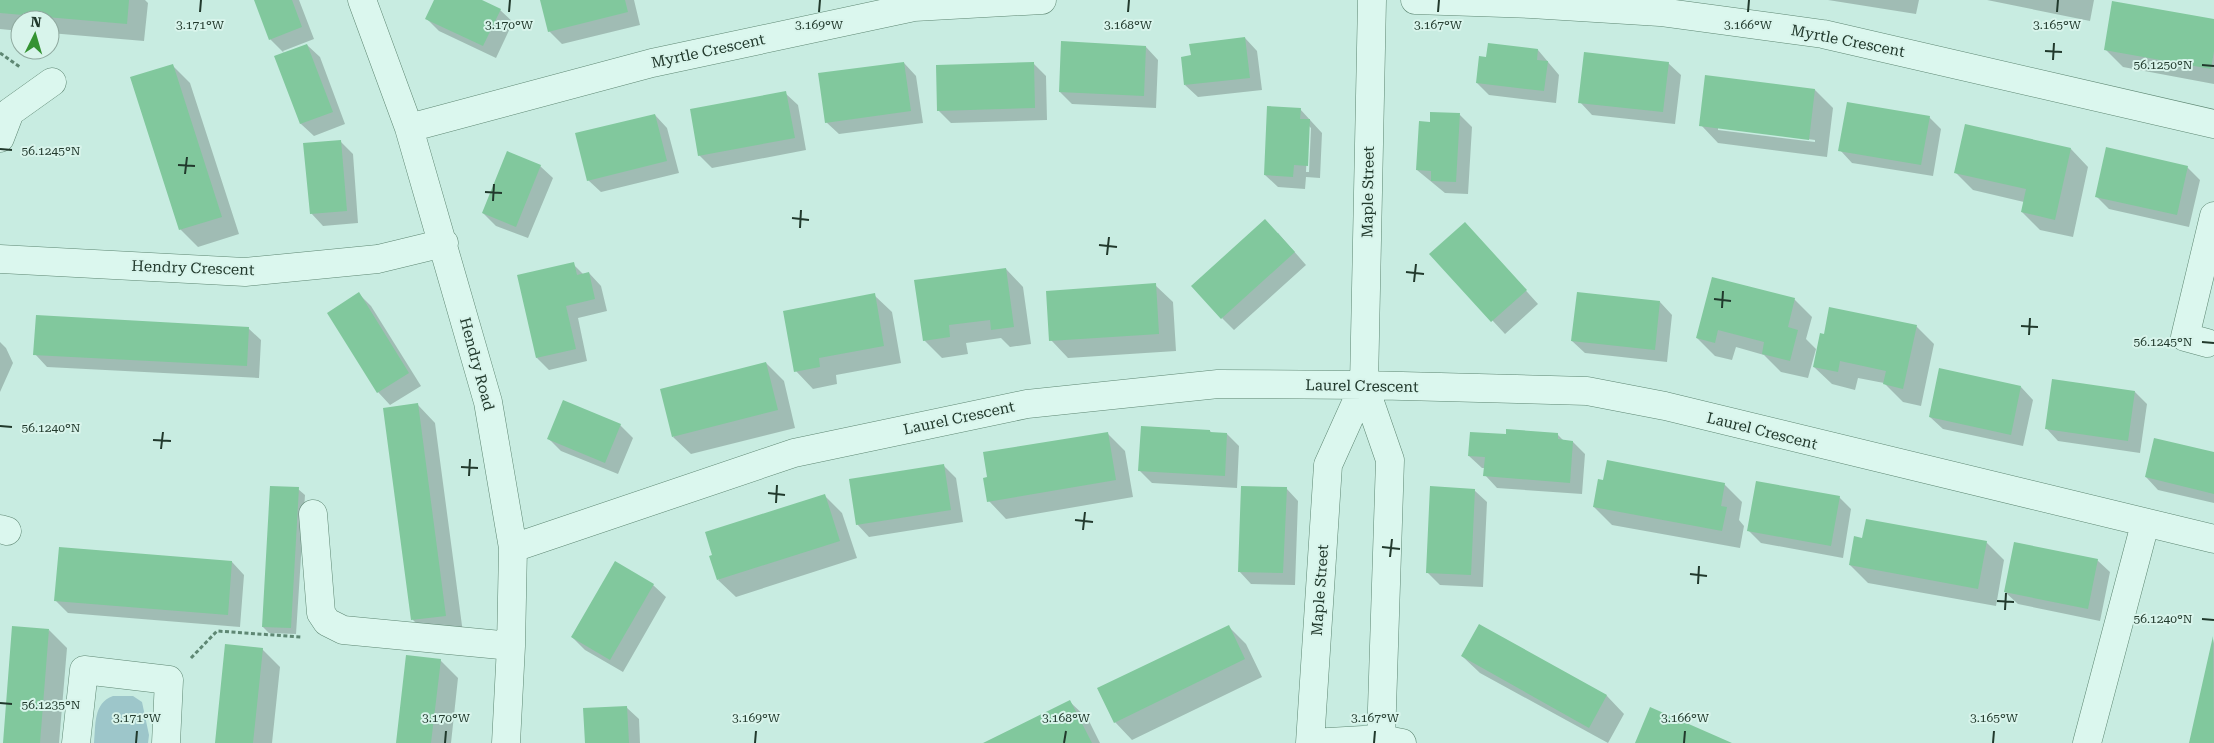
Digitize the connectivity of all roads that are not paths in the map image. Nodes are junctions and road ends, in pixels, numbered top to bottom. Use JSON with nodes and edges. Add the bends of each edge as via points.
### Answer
{"nodes":[{"id":1,"x":362,"y":0,"type":"edge"},
{"id":2,"x":1042,"y":0,"type":"edge"},
{"id":3,"x":1372,"y":0,"type":"edge"},
{"id":4,"x":1415,"y":0,"type":"edge"},
{"id":5,"x":1532,"y":2,"type":"edge"},
{"id":6,"x":52,"y":82,"type":"dead end"},
{"id":7,"x":2214,"y":124,"type":"edge"},
{"id":8,"x":409,"y":128,"type":"junction"},
{"id":9,"x":0,"y":138,"type":"edge"},
{"id":10,"x":2214,"y":216,"type":"edge"},
{"id":11,"x":444,"y":243,"type":"junction"},
{"id":12,"x":0,"y":259,"type":"edge"},
{"id":13,"x":2207,"y":343,"type":"dead end"},
{"id":14,"x":1364,"y":385,"type":"junction"},
{"id":15,"x":313,"y":514,"type":"dead end"},
{"id":16,"x":2145,"y":524,"type":"junction"},
{"id":17,"x":2214,"y":539,"type":"edge"},
{"id":18,"x":514,"y":548,"type":"junction"},
{"id":19,"x":511,"y":646,"type":"junction"},
{"id":20,"x":1391,"y":741,"type":"edge"},
{"id":21,"x":76,"y":743,"type":"edge"},
{"id":22,"x":166,"y":743,"type":"edge"},
{"id":23,"x":506,"y":743,"type":"edge"},
{"id":24,"x":1310,"y":743,"type":"edge"},
{"id":25,"x":2087,"y":743,"type":"edge"}],
"edges":[{"from":1,"to":8,"type":"street","name":"Hendry Road"},
{"from":2,"to":8,"type":"street","name":"Myrtle Crescent","via":[[914,7],[652,63]]},
{"from":3,"to":14,"type":"street","name":"Maple Street"},
{"from":4,"to":5,"type":"street","name":"Myrtle Crescent"},
{"from":5,"to":7,"type":"street","name":"Myrtle Crescent","via":[[1660,12],[1823,34]]},
{"from":6,"to":9,"type":"street","via":[[10,112]]},
{"from":8,"to":11,"type":"street","name":"Hendry Road"},
{"from":10,"to":13,"type":"street","via":[[2185,337]]},
{"from":11,"to":12,"type":"street","name":"Hendry Crescent","via":[[378,259],[245,272]]},
{"from":11,"to":18,"type":"street","name":"Hendry Road","via":[[488,402]]},
{"from":14,"to":16,"type":"street","name":"Laurel Crescent","via":[[1588,391],[1665,406]]},
{"from":14,"to":18,"type":"street","name":"Laurel Crescent","via":[[1218,384],[1027,404],[794,453]]},
{"from":14,"to":20,"type":"street","name":"Maple Street","via":[[1390,460]]},
{"from":14,"to":24,"type":"street","name":"Maple Street","via":[[1328,465]]},
{"from":15,"to":19,"type":"street","via":[[321,613],[327,622],[343,630]]},
{"from":16,"to":17,"type":"street","name":"Laurel Crescent"},
{"from":16,"to":25,"type":"street"},
{"from":18,"to":19,"type":"street","name":"Hendry Road"},
{"from":19,"to":23,"type":"street","name":"Hendry Road"},
{"from":20,"to":24,"type":"street"},
{"from":21,"to":22,"type":"street","via":[[84,670],[169,680]]}]}
